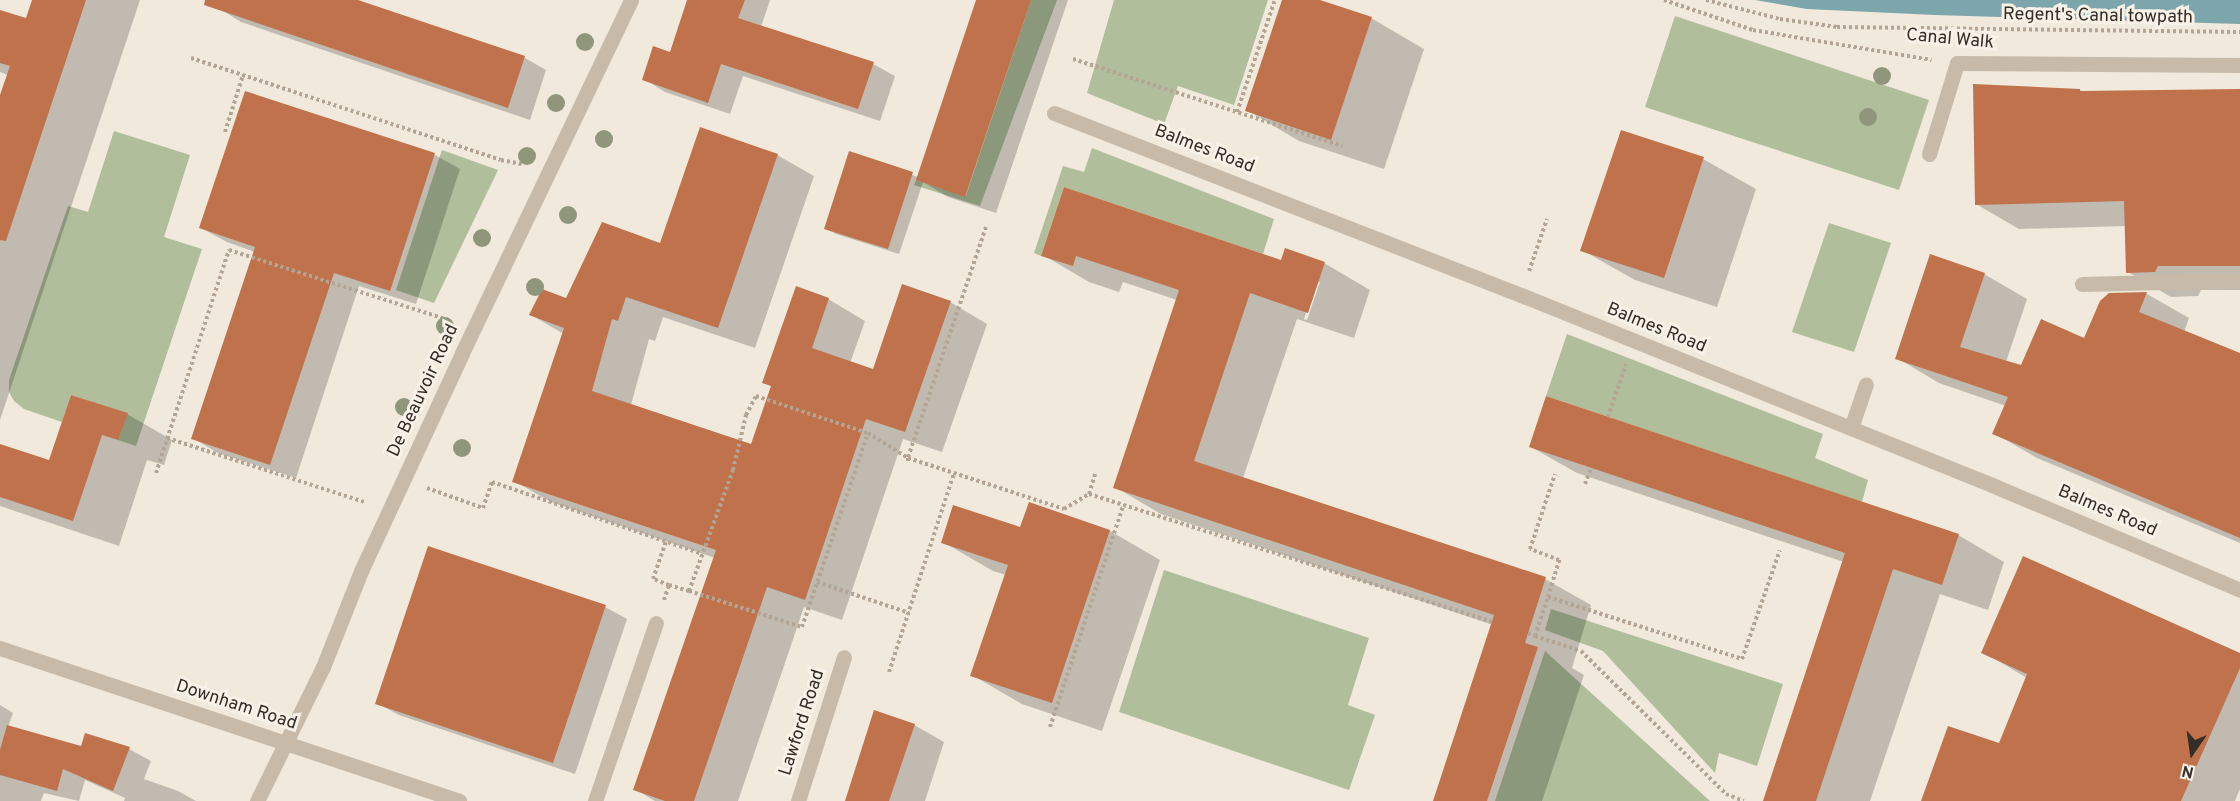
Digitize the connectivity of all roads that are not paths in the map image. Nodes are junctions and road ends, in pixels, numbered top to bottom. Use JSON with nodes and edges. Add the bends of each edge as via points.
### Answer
{"nodes":[{"id":1,"x":631,"y":0,"type":"edge"},
{"id":2,"x":2240,"y":65,"type":"edge"},
{"id":3,"x":1054,"y":113,"type":"dead end"},
{"id":4,"x":1929,"y":154,"type":"dead end"},
{"id":5,"x":2240,"y":280,"type":"edge"},
{"id":6,"x":2082,"y":284,"type":"dead end"},
{"id":7,"x":1866,"y":384,"type":"dead end"},
{"id":8,"x":1851,"y":428,"type":"junction"},
{"id":9,"x":2240,"y":590,"type":"edge"},
{"id":10,"x":656,"y":623,"type":"road end"},
{"id":11,"x":0,"y":648,"type":"edge"},
{"id":12,"x":844,"y":657,"type":"dead end"},
{"id":13,"x":285,"y":743,"type":"junction"},
{"id":14,"x":257,"y":801,"type":"edge"},
{"id":15,"x":459,"y":801,"type":"edge"},
{"id":16,"x":595,"y":801,"type":"edge"},
{"id":17,"x":798,"y":801,"type":"edge"}],
"edges":[{"from":1,"to":13,"type":"street","name":"De Beauvoir Road","via":[[474,328],[361,571],[323,667]]},
{"from":2,"to":4,"type":"street","name":"Canal Walk","via":[[1957,63]]},
{"from":3,"to":8,"type":"street","name":"Balmes Road"},
{"from":5,"to":6,"type":"street"},
{"from":7,"to":8,"type":"street"},
{"from":8,"to":9,"type":"street","name":"Balmes Road"},
{"from":10,"to":16,"type":"street"},
{"from":11,"to":13,"type":"street","name":"Downham Road"},
{"from":12,"to":17,"type":"street","name":"Lawford Road"},
{"from":13,"to":14,"type":"street","name":"De Beauvoir Road"},
{"from":13,"to":15,"type":"street","name":"Downham Road"}]}
